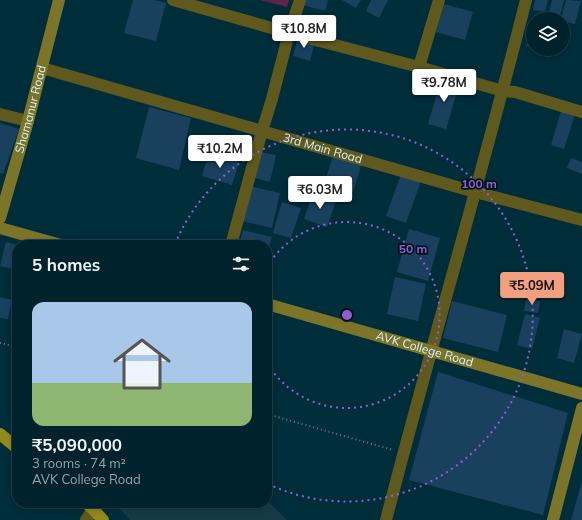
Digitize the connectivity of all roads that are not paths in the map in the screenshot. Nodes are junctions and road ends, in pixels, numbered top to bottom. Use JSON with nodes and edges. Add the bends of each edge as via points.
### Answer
{"nodes":[{"id":1,"x":59,"y":0,"type":"edge"},
{"id":2,"x":173,"y":0,"type":"edge"},
{"id":3,"x":300,"y":0,"type":"edge"},
{"id":4,"x":439,"y":0,"type":"edge"},
{"id":5,"x":526,"y":0,"type":"edge"},
{"id":6,"x":289,"y":33,"type":"junction"},
{"id":7,"x":419,"y":67,"type":"junction"},
{"id":8,"x":42,"y":68,"type":"junction"},
{"id":9,"x":503,"y":91,"type":"junction"},
{"id":10,"x":582,"y":112,"type":"edge"},
{"id":11,"x":0,"y":114,"type":"edge"},
{"id":12,"x":28,"y":121,"type":"junction"},
{"id":13,"x":262,"y":131,"type":"junction"},
{"id":14,"x":475,"y":192,"type":"junction"},
{"id":15,"x":0,"y":218,"type":"edge"},
{"id":16,"x":582,"y":220,"type":"edge"},
{"id":17,"x":0,"y":228,"type":"edge"},
{"id":18,"x":43,"y":240,"type":"edge"},
{"id":19,"x":233,"y":240,"type":"edge"},
{"id":20,"x":272,"y":305,"type":"edge"},
{"id":21,"x":431,"y":351,"type":"junction"},
{"id":22,"x":582,"y":394,"type":"edge"},
{"id":23,"x":582,"y":408,"type":"edge"},
{"id":24,"x":0,"y":434,"type":"edge"},
{"id":25,"x":12,"y":444,"type":"edge"},
{"id":26,"x":89,"y":508,"type":"edge"},
{"id":27,"x":91,"y":508,"type":"edge"},
{"id":28,"x":86,"y":520,"type":"edge"},
{"id":29,"x":103,"y":520,"type":"edge"},
{"id":30,"x":386,"y":520,"type":"edge"},
{"id":31,"x":553,"y":520,"type":"edge"}],
"edges":[{"from":1,"to":8,"type":"main road","name":"Shamanur Road"},
{"from":2,"to":6,"type":"street"},
{"from":3,"to":6,"type":"street"},
{"from":4,"to":7,"type":"street"},
{"from":5,"to":9,"type":"street"},
{"from":6,"to":7,"type":"street"},
{"from":6,"to":13,"type":"street"},
{"from":7,"to":9,"type":"street"},
{"from":8,"to":12,"type":"main road","name":"Shamanur Road"},
{"from":8,"to":13,"type":"street","name":"3rd Main Road"},
{"from":9,"to":10,"type":"street","via":[[515,92]]},
{"from":9,"to":14,"type":"street"},
{"from":11,"to":12,"type":"street"},
{"from":12,"to":15,"type":"main road","name":"Shamanur Road"},
{"from":13,"to":14,"type":"street","name":"3rd Main Road"},
{"from":13,"to":19,"type":"street"},
{"from":14,"to":16,"type":"street","name":"3rd Main Road"},
{"from":14,"to":21,"type":"street"},
{"from":17,"to":18,"type":"main road"},
{"from":20,"to":21,"type":"main road","name":"AVK College Road"},
{"from":21,"to":22,"type":"main road","name":"AVK College Road"},
{"from":21,"to":30,"type":"street"},
{"from":23,"to":31,"type":"main road"},
{"from":24,"to":25,"type":"main road"},
{"from":26,"to":28,"type":"street"},
{"from":27,"to":29,"type":"main road"}]}
